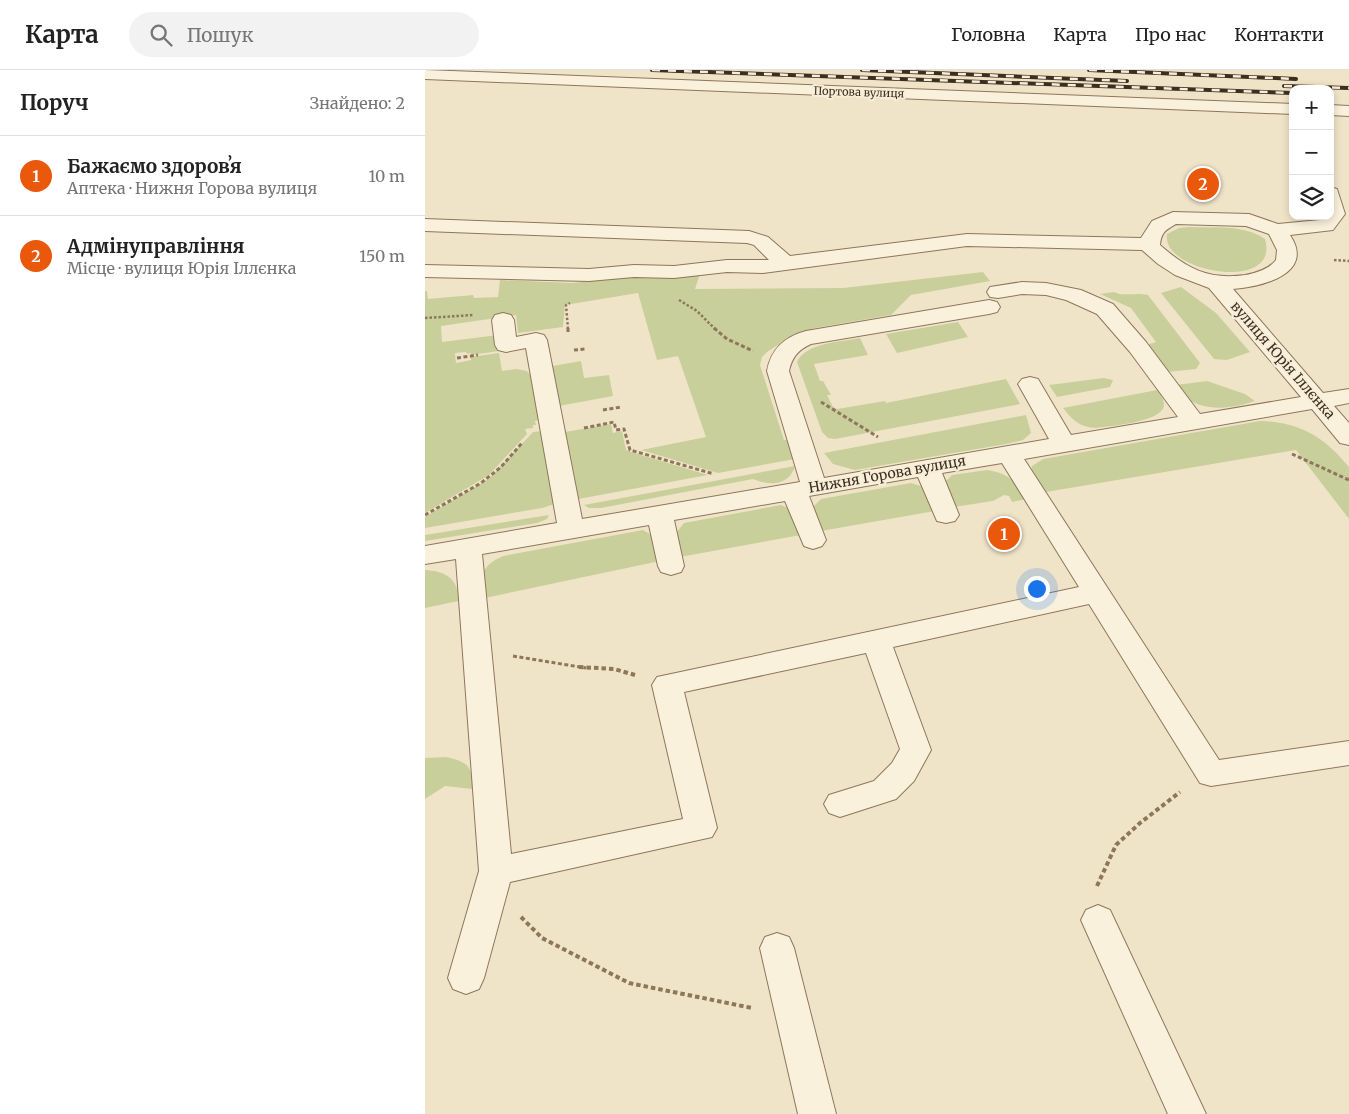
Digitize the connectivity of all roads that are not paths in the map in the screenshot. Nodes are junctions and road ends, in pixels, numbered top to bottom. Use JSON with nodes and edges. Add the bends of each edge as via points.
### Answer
{"nodes":[{"id":1,"x":425,"y":74,"type":"edge"},
{"id":2,"x":1289,"y":109,"type":"edge"},
{"id":3,"x":1334,"y":110,"type":"edge"},
{"id":4,"x":1349,"y":111,"type":"edge"},
{"id":5,"x":1330,"y":220,"type":"edge"},
{"id":6,"x":1349,"y":223,"type":"edge"},
{"id":7,"x":425,"y":225,"type":"edge"},
{"id":8,"x":1326,"y":226,"type":"junction"},
{"id":9,"x":1276,"y":230,"type":"junction"},
{"id":10,"x":1150,"y":244,"type":"junction"},
{"id":11,"x":785,"y":263,"type":"junction"},
{"id":12,"x":425,"y":272,"type":"edge"},
{"id":13,"x":1216,"y":283,"type":"junction"},
{"id":14,"x":503,"y":320,"type":"road end"},
{"id":15,"x":1030,"y":384,"type":"dead end"},
{"id":16,"x":1349,"y":396,"type":"edge"},
{"id":17,"x":1318,"y":402,"type":"junction"},
{"id":18,"x":1194,"y":422,"type":"junction"},
{"id":19,"x":1349,"y":438,"type":"edge"},
{"id":20,"x":1064,"y":444,"type":"junction"},
{"id":21,"x":1008,"y":454,"type":"junction"},
{"id":22,"x":927,"y":467,"type":"junction"},
{"id":23,"x":804,"y":488,"type":"junction"},
{"id":24,"x":660,"y":514,"type":"junction"},
{"id":25,"x":946,"y":515,"type":"dead end"},
{"id":26,"x":572,"y":530,"type":"junction"},
{"id":27,"x":813,"y":540,"type":"dead end"},
{"id":28,"x":468,"y":548,"type":"junction"},
{"id":29,"x":425,"y":555,"type":"edge"},
{"id":30,"x":671,"y":566,"type":"dead end"},
{"id":31,"x":1097,"y":593,"type":"junction"},
{"id":32,"x":876,"y":640,"type":"junction"},
{"id":33,"x":1349,"y":753,"type":"edge"},
{"id":34,"x":841,"y":804,"type":"dead end"},
{"id":35,"x":496,"y":871,"type":"junction"},
{"id":36,"x":1098,"y":920,"type":"road end"},
{"id":37,"x":777,"y":948,"type":"dead end"},
{"id":38,"x":466,"y":978,"type":"dead end"},
{"id":39,"x":817,"y":1114,"type":"edge"},
{"id":40,"x":1187,"y":1114,"type":"edge"}],
"edges":[{"from":1,"to":2,"type":"street","name":"Портова вулиця"},
{"from":3,"to":4,"type":"street"},
{"from":5,"to":8,"type":"street"},
{"from":6,"to":8,"type":"street"},
{"from":7,"to":11,"type":"street","via":[[741,236],[761,241]]},
{"from":8,"to":9,"type":"street"},
{"from":9,"to":10,"type":"street","via":[[1249,220],[1183,217],[1166,220],[1159,225],[1151,235]]},
{"from":9,"to":13,"type":"street","name":"вулиця Юрія Іллєнка","via":[[1287,252],[1285,262],[1275,272],[1241,283]]},
{"from":10,"to":11,"type":"street","via":[[967,240]]},
{"from":10,"to":13,"type":"street","name":"вулиця Юрія Іллєнка","via":[[1163,259],[1177,268]]},
{"from":11,"to":12,"type":"street","via":[[763,267],[727,266],[589,276]]},
{"from":13,"to":17,"type":"street","name":"вулиця Юрія Іллєнка"},
{"from":14,"to":26,"type":"street","via":[[506,345],[536,340]]},
{"from":15,"to":20,"type":"street"},
{"from":16,"to":17,"type":"street","name":"Нижня Горова вулиця"},
{"from":17,"to":18,"type":"street","name":"Нижня Горова вулиця"},
{"from":17,"to":19,"type":"street","name":"вулиця Юрія Іллєнка"},
{"from":18,"to":20,"type":"street","name":"Нижня Горова вулиця"},
{"from":18,"to":23,"type":"street","via":[[1105,309],[1073,295],[1022,288],[994,300],[794,342],[784,352],[778,371]]},
{"from":20,"to":21,"type":"street","name":"Нижня Горова вулиця"},
{"from":21,"to":22,"type":"street","name":"Нижня Горова вулиця"},
{"from":21,"to":31,"type":"street"},
{"from":22,"to":23,"type":"street","name":"Нижня Горова вулиця"},
{"from":22,"to":25,"type":"street"},
{"from":23,"to":24,"type":"street","name":"Нижня Горова вулиця"},
{"from":23,"to":27,"type":"street"},
{"from":24,"to":26,"type":"street","name":"Нижня Горова вулиця"},
{"from":24,"to":30,"type":"street"},
{"from":26,"to":28,"type":"street","name":"Нижня Горова вулиця"},
{"from":28,"to":29,"type":"street","name":"Нижня Горова вулиця"},
{"from":28,"to":35,"type":"street"},
{"from":31,"to":32,"type":"street"},
{"from":31,"to":33,"type":"street","via":[[1211,774]]},
{"from":32,"to":34,"type":"street","via":[[916,750],[903,772],[885,790]]},
{"from":32,"to":35,"type":"street","via":[[667,685],[701,828]]},
{"from":35,"to":38,"type":"street"},
{"from":36,"to":40,"type":"street"},
{"from":37,"to":39,"type":"street"}]}
